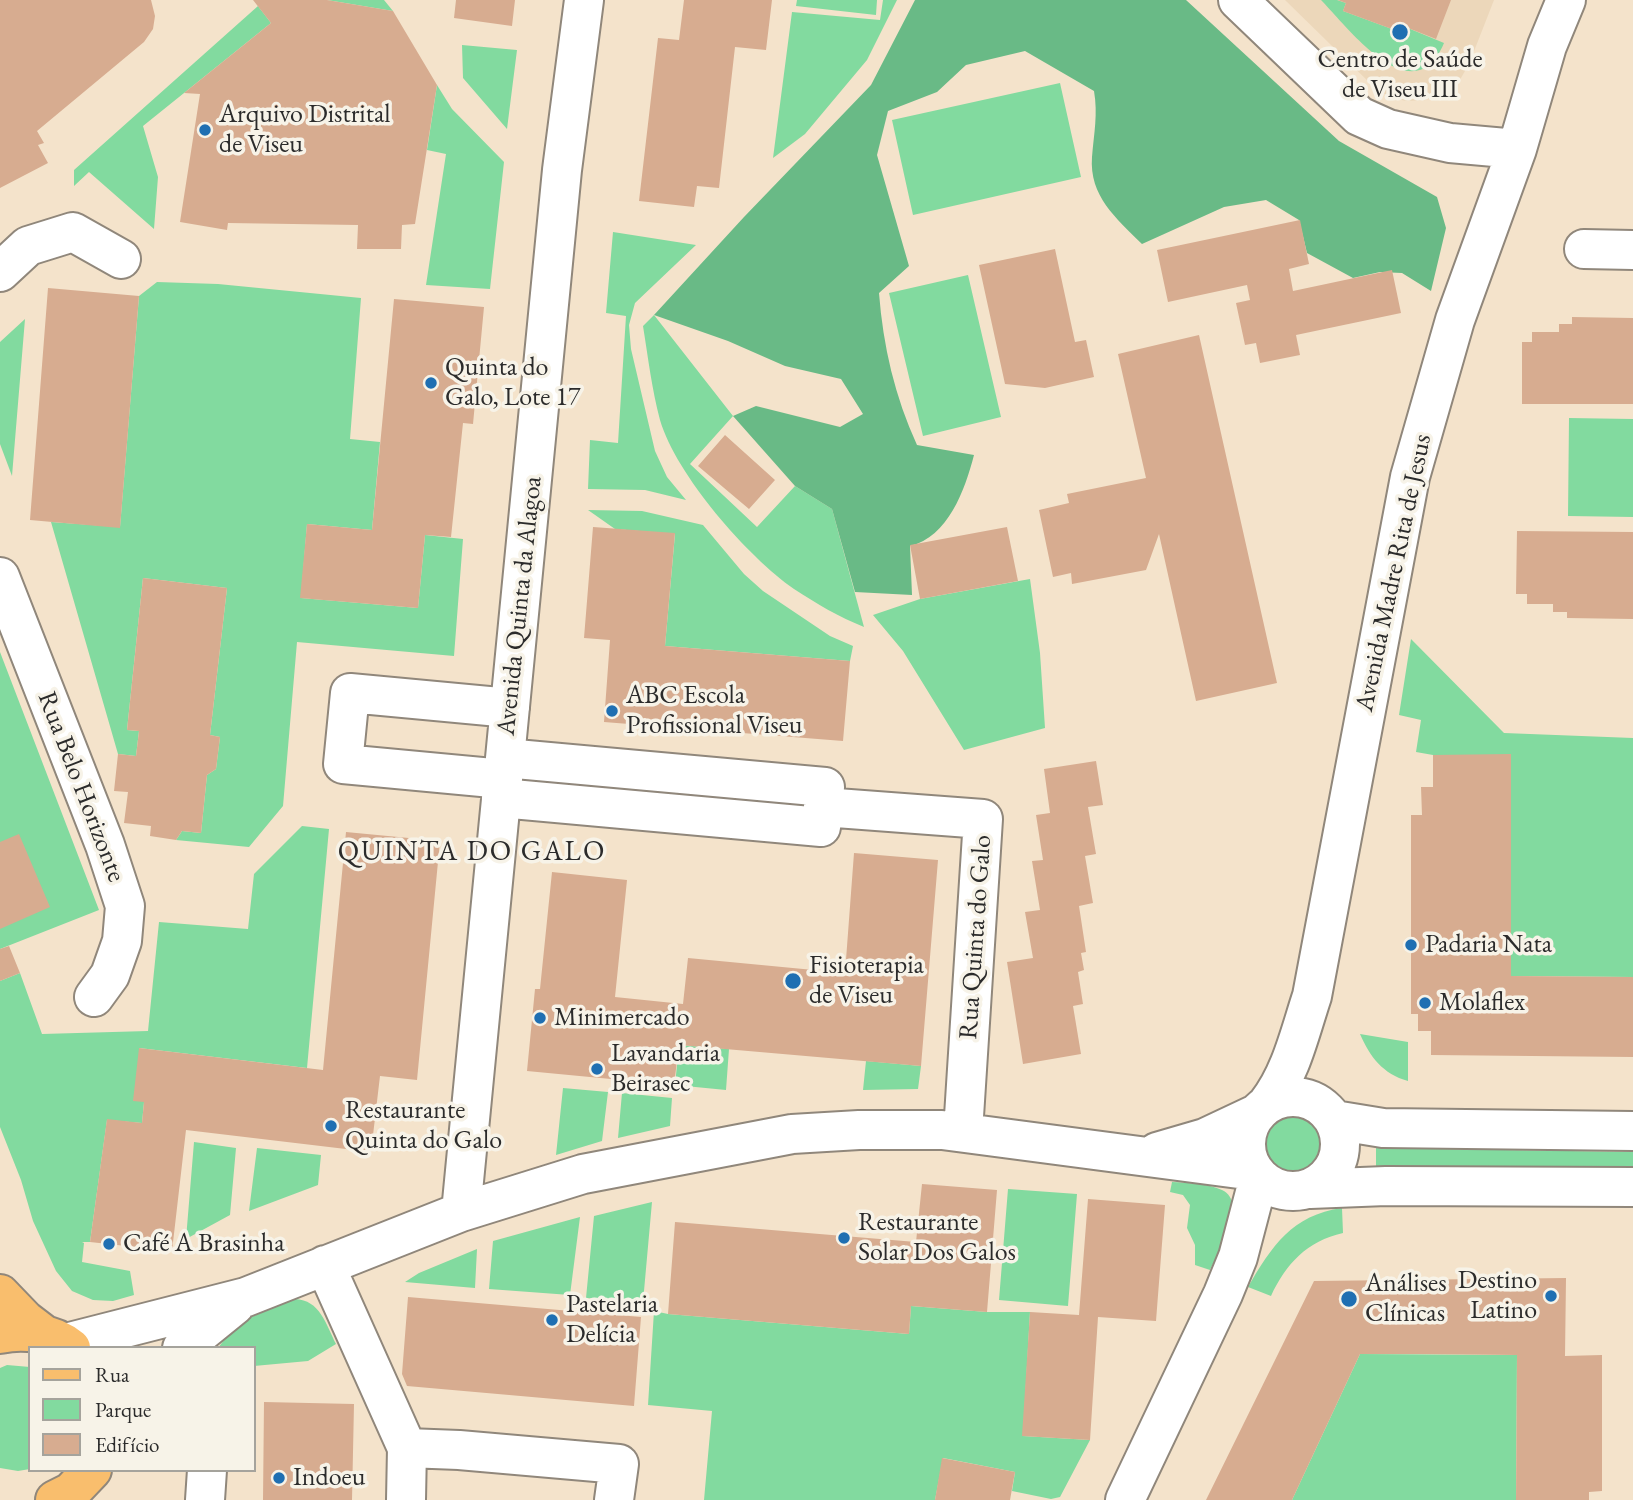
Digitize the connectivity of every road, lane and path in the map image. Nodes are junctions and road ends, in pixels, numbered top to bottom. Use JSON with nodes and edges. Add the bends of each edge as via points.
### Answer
{"nodes":[{"id":1,"x":584,"y":0,"type":"edge"},
{"id":2,"x":1237,"y":0,"type":"edge"},
{"id":3,"x":1566,"y":0,"type":"edge"},
{"id":4,"x":1517,"y":149,"type":"junction"},
{"id":5,"x":1584,"y":249,"type":"dead end"},
{"id":6,"x":1633,"y":250,"type":"edge"},
{"id":7,"x":121,"y":259,"type":"dead end"},
{"id":8,"x":0,"y":272,"type":"edge"},
{"id":9,"x":0,"y":577,"type":"edge"},
{"id":10,"x":510,"y":708,"type":"junction"},
{"id":11,"x":503,"y":778,"type":"junction"},
{"id":12,"x":1312,"y":996,"type":"junction"},
{"id":13,"x":93,"y":997,"type":"dead end"},
{"id":14,"x":1261,"y":1109,"type":"junction"},
{"id":15,"x":1333,"y":1117,"type":"junction"},
{"id":16,"x":1633,"y":1131,"type":"edge"},
{"id":17,"x":963,"y":1132,"type":"junction"},
{"id":18,"x":1145,"y":1155,"type":"junction"},
{"id":19,"x":1256,"y":1174,"type":"junction"},
{"id":20,"x":1633,"y":1187,"type":"edge"},
{"id":21,"x":1307,"y":1189,"type":"junction"},
{"id":22,"x":461,"y":1212,"type":"junction"},
{"id":23,"x":325,"y":1265,"type":"junction"},
{"id":24,"x":0,"y":1294,"type":"edge"},
{"id":25,"x":1223,"y":1294,"type":"junction"},
{"id":26,"x":246,"y":1297,"type":"junction"},
{"id":27,"x":0,"y":1334,"type":"edge"},
{"id":28,"x":60,"y":1341,"type":"edge"},
{"id":29,"x":185,"y":1346,"type":"edge"},
{"id":30,"x":407,"y":1448,"type":"junction"},
{"id":31,"x":207,"y":1472,"type":"edge"},
{"id":32,"x":92,"y":1482,"type":"edge"},
{"id":33,"x":55,"y":1500,"type":"edge"},
{"id":34,"x":205,"y":1500,"type":"edge"},
{"id":35,"x":406,"y":1500,"type":"edge"},
{"id":36,"x":614,"y":1500,"type":"edge"},
{"id":37,"x":1125,"y":1500,"type":"edge"}],
"edges":[{"from":1,"to":10,"type":"street","name":"Avenida Quinta da Alagoa","via":[[562,170]]},
{"from":2,"to":4,"type":"street","via":[[1359,116],[1388,129],[1450,143]]},
{"from":3,"to":4,"type":"street","name":"Avenida Madre Rita de Jesus","via":[[1547,46]]},
{"from":4,"to":12,"type":"street","name":"Avenida Madre Rita de Jesus","via":[[1455,320],[1410,477]]},
{"from":5,"to":6,"type":"street"},
{"from":7,"to":8,"type":"street","via":[[73,232],[28,246]]},
{"from":9,"to":13,"type":"street","name":"Rua Belo Horizonte","via":[[125,906],[122,941],[110,975]]},
{"from":10,"to":11,"type":"street","name":"Avenida Quinta da Alagoa"},
{"from":10,"to":11,"type":"street","via":[[350,693],[344,752],[343,764]]},
{"from":11,"to":17,"type":"street","name":"Rua Quinta do Galo","via":[[825,787],[823,807],[983,819]]},
{"from":11,"to":22,"type":"street","name":"Avenida Quinta da Alagoa"},
{"from":12,"to":14,"type":"street","name":"Avenida Madre Rita de Jesus","via":[[1276,1093]]},
{"from":12,"to":15,"type":"street","name":"Avenida Madre Rita de Jesus","via":[[1319,1085]]},
{"from":14,"to":15,"type":"street","via":[[1296,1096],[1323,1107]]},
{"from":14,"to":18,"type":"street","via":[[1205,1138]]},
{"from":14,"to":19,"type":"street","via":[[1248,1127],[1245,1142]]},
{"from":15,"to":16,"type":"street","via":[[1383,1128]]},
{"from":15,"to":21,"type":"street","via":[[1340,1135],[1335,1167]]},
{"from":17,"to":18,"type":"street"},
{"from":17,"to":22,"type":"street","via":[[792,1134],[583,1174]]},
{"from":18,"to":19,"type":"street"},
{"from":19,"to":21,"type":"street","via":[[1277,1189]]},
{"from":19,"to":25,"type":"street","via":[[1238,1257]]},
{"from":20,"to":21,"type":"street"},
{"from":21,"to":25,"type":"street","via":[[1245,1260]]},
{"from":22,"to":23,"type":"street"},
{"from":23,"to":26,"type":"street"},
{"from":23,"to":30,"type":"street"},
{"from":24,"to":28,"type":"main road","via":[[24,1320]]},
{"from":25,"to":37,"type":"street"},
{"from":26,"to":28,"type":"street"},
{"from":26,"to":29,"type":"street"},
{"from":27,"to":28,"type":"main road","via":[[14,1331]]},
{"from":30,"to":35,"type":"street"},
{"from":30,"to":36,"type":"street","via":[[619,1464]]},
{"from":31,"to":34,"type":"street"},
{"from":32,"to":33,"type":"main road"}]}
